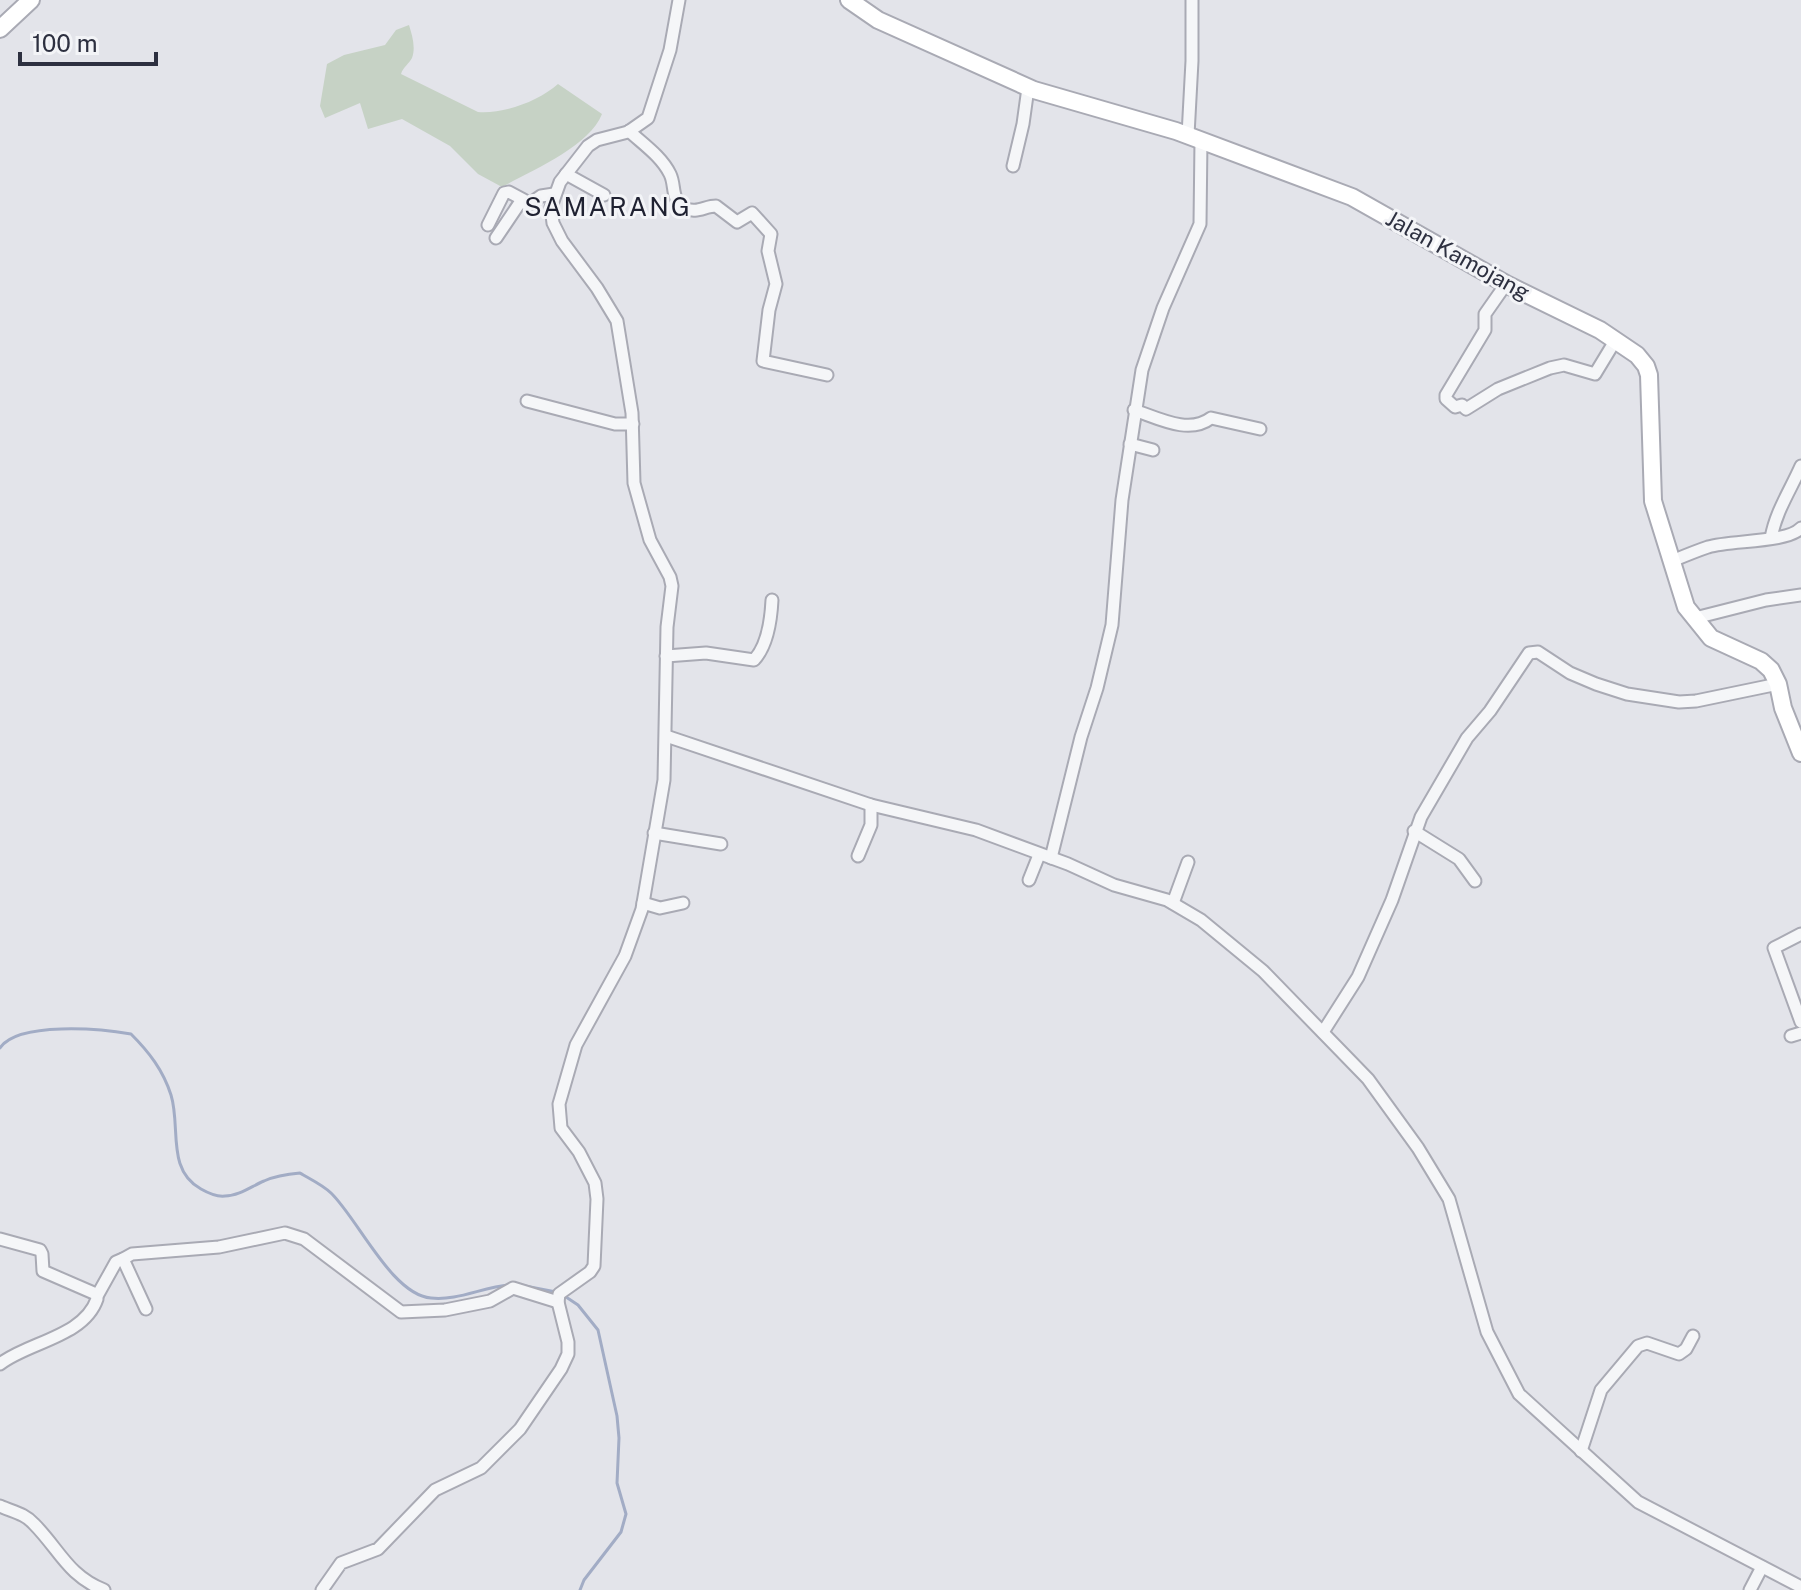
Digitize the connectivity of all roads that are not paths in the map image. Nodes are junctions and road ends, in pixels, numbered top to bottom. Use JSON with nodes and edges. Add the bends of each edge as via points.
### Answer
{"nodes":[{"id":1,"x":679,"y":0,"type":"edge"},
{"id":2,"x":849,"y":0,"type":"edge"},
{"id":3,"x":1192,"y":0,"type":"edge"},
{"id":4,"x":23,"y":3,"type":"edge"},
{"id":5,"x":0,"y":29,"type":"edge"},
{"id":6,"x":1028,"y":88,"type":"junction"},
{"id":7,"x":629,"y":131,"type":"junction"},
{"id":8,"x":1194,"y":138,"type":"junction"},
{"id":9,"x":1013,"y":166,"type":"dead end"},
{"id":10,"x":566,"y":174,"type":"junction"},
{"id":11,"x":554,"y":194,"type":"junction"},
{"id":12,"x":604,"y":195,"type":"dead end"},
{"id":13,"x":524,"y":200,"type":"junction"},
{"id":14,"x":488,"y":225,"type":"dead end"},
{"id":15,"x":496,"y":238,"type":"dead end"},
{"id":16,"x":1506,"y":284,"type":"junction"},
{"id":17,"x":1615,"y":341,"type":"junction"},
{"id":18,"x":827,"y":375,"type":"dead end"},
{"id":19,"x":527,"y":401,"type":"dead end"},
{"id":20,"x":1134,"y":410,"type":"junction"},
{"id":21,"x":633,"y":424,"type":"junction"},
{"id":22,"x":1260,"y":429,"type":"dead end"},
{"id":23,"x":1130,"y":444,"type":"junction"},
{"id":24,"x":1153,"y":450,"type":"dead end"},
{"id":25,"x":1801,"y":466,"type":"edge"},
{"id":26,"x":1801,"y":528,"type":"edge"},
{"id":27,"x":1771,"y":538,"type":"junction"},
{"id":28,"x":1672,"y":561,"type":"junction"},
{"id":29,"x":1801,"y":595,"type":"edge"},
{"id":30,"x":772,"y":600,"type":"dead end"},
{"id":31,"x":1695,"y":618,"type":"junction"},
{"id":32,"x":666,"y":656,"type":"junction"},
{"id":33,"x":1778,"y":684,"type":"junction"},
{"id":34,"x":1798,"y":733,"type":"edge"},
{"id":35,"x":666,"y":736,"type":"junction"},
{"id":36,"x":1801,"y":753,"type":"edge"},
{"id":37,"x":871,"y":805,"type":"junction"},
{"id":38,"x":1414,"y":831,"type":"junction"},
{"id":39,"x":654,"y":833,"type":"junction"},
{"id":40,"x":721,"y":844,"type":"dead end"},
{"id":41,"x":858,"y":856,"type":"dead end"},
{"id":42,"x":1045,"y":856,"type":"junction"},
{"id":43,"x":1188,"y":862,"type":"dead end"},
{"id":44,"x":1029,"y":880,"type":"dead end"},
{"id":45,"x":1475,"y":881,"type":"dead end"},
{"id":46,"x":643,"y":903,"type":"junction"},
{"id":47,"x":683,"y":903,"type":"dead end"},
{"id":48,"x":1173,"y":903,"type":"junction"},
{"id":49,"x":1801,"y":934,"type":"edge"},
{"id":50,"x":1801,"y":1022,"type":"edge"},
{"id":51,"x":1323,"y":1032,"type":"junction"},
{"id":52,"x":0,"y":1239,"type":"edge"},
{"id":53,"x":123,"y":1259,"type":"junction"},
{"id":54,"x":97,"y":1296,"type":"junction"},
{"id":55,"x":559,"y":1298,"type":"junction"},
{"id":56,"x":146,"y":1309,"type":"dead end"},
{"id":57,"x":1693,"y":1336,"type":"dead end"},
{"id":58,"x":0,"y":1364,"type":"edge"},
{"id":59,"x":1581,"y":1451,"type":"junction"},
{"id":60,"x":0,"y":1506,"type":"edge"},
{"id":61,"x":1762,"y":1567,"type":"junction"},
{"id":62,"x":1801,"y":1587,"type":"edge"},
{"id":63,"x":104,"y":1590,"type":"edge"},
{"id":64,"x":322,"y":1590,"type":"edge"},
{"id":65,"x":1750,"y":1590,"type":"edge"}],
"edges":[{"from":1,"to":7,"type":"street","via":[[651,113]]},
{"from":2,"to":6,"type":"main road","name":"Jalan Kamojang","via":[[878,20]]},
{"from":3,"to":8,"type":"street"},
{"from":4,"to":5,"type":"main road"},
{"from":6,"to":8,"type":"main road","name":"Jalan Kamojang"},
{"from":6,"to":9,"type":"street"},
{"from":7,"to":10,"type":"street","via":[[591,143]]},
{"from":7,"to":18,"type":"street","via":[[663,163],[682,206],[716,206],[737,222],[752,213],[771,234],[768,251],[776,284],[763,361]]},
{"from":8,"to":16,"type":"main road","name":"Jalan Kamojang","via":[[1352,197]]},
{"from":8,"to":20,"type":"street","via":[[1200,224],[1156,326]]},
{"from":10,"to":11,"type":"street"},
{"from":10,"to":12,"type":"street"},
{"from":11,"to":13,"type":"street","via":[[528,205]]},
{"from":11,"to":21,"type":"street","via":[[551,214],[562,241],[617,321]]},
{"from":13,"to":14,"type":"street","via":[[504,193]]},
{"from":13,"to":15,"type":"street"},
{"from":16,"to":17,"type":"main road","name":"Jalan Kamojang"},
{"from":16,"to":17,"type":"street","via":[[1485,314],[1485,330],[1446,395],[1455,407],[1466,409],[1550,368],[1564,365],[1595,374]]},
{"from":17,"to":28,"type":"main road","name":"Jalan Kamojang","via":[[1637,355],[1648,372],[1653,501]]},
{"from":19,"to":21,"type":"street"},
{"from":20,"to":22,"type":"street","via":[[1190,426],[1211,418]]},
{"from":20,"to":23,"type":"street"},
{"from":21,"to":32,"type":"street","via":[[637,498],[672,583]]},
{"from":23,"to":24,"type":"street"},
{"from":23,"to":42,"type":"street","via":[[1112,625]]},
{"from":25,"to":27,"type":"street","via":[[1775,517]]},
{"from":26,"to":27,"type":"street"},
{"from":27,"to":28,"type":"street","via":[[1708,547]]},
{"from":28,"to":31,"type":"main road","name":"Jalan Kamojang","via":[[1686,607]]},
{"from":29,"to":31,"type":"street"},
{"from":30,"to":32,"type":"street","via":[[765,640],[754,660],[697,653]]},
{"from":31,"to":33,"type":"main road","name":"Jalan Kamojang","via":[[1711,638],[1761,661]]},
{"from":32,"to":35,"type":"street"},
{"from":33,"to":34,"type":"main road","name":"Jalan Kamojang","via":[[1783,708]]},
{"from":33,"to":38,"type":"street","via":[[1679,702],[1596,684],[1531,652],[1467,738]]},
{"from":34,"to":36,"type":"main road","name":"Jalan Kamojang"},
{"from":35,"to":37,"type":"street"},
{"from":35,"to":39,"type":"street"},
{"from":37,"to":41,"type":"street","via":[[871,825]]},
{"from":37,"to":42,"type":"street","via":[[976,830]]},
{"from":38,"to":45,"type":"street","via":[[1459,859]]},
{"from":38,"to":51,"type":"street","via":[[1392,900],[1358,977]]},
{"from":39,"to":40,"type":"street"},
{"from":39,"to":46,"type":"street"},
{"from":42,"to":44,"type":"street"},
{"from":42,"to":48,"type":"street"},
{"from":43,"to":48,"type":"street"},
{"from":46,"to":47,"type":"street","via":[[660,908]]},
{"from":46,"to":55,"type":"street","via":[[625,956],[576,1045],[560,1096],[561,1128],[584,1160],[597,1194],[594,1266]]},
{"from":48,"to":51,"type":"street","via":[[1263,971]]},
{"from":49,"to":50,"type":"street","via":[[1774,948]]},
{"from":51,"to":59,"type":"street","via":[[1392,1110],[1449,1199],[1487,1332],[1516,1390]]},
{"from":52,"to":54,"type":"street","via":[[40,1250],[46,1274]]},
{"from":53,"to":54,"type":"street","via":[[116,1262]]},
{"from":53,"to":55,"type":"street","via":[[285,1233],[304,1239],[401,1312],[481,1303],[513,1288]]},
{"from":53,"to":56,"type":"street"},
{"from":54,"to":58,"type":"street","via":[[92,1309],[72,1327]]},
{"from":55,"to":64,"type":"street","via":[[568,1354],[520,1429],[487,1464],[437,1488],[378,1549],[341,1563]]},
{"from":57,"to":59,"type":"street","via":[[1679,1354],[1647,1343],[1638,1346],[1601,1390]]},
{"from":59,"to":61,"type":"street","via":[[1638,1502]]},
{"from":60,"to":63,"type":"street","via":[[37,1526],[58,1556]]},
{"from":61,"to":62,"type":"street"},
{"from":61,"to":65,"type":"street"}]}
